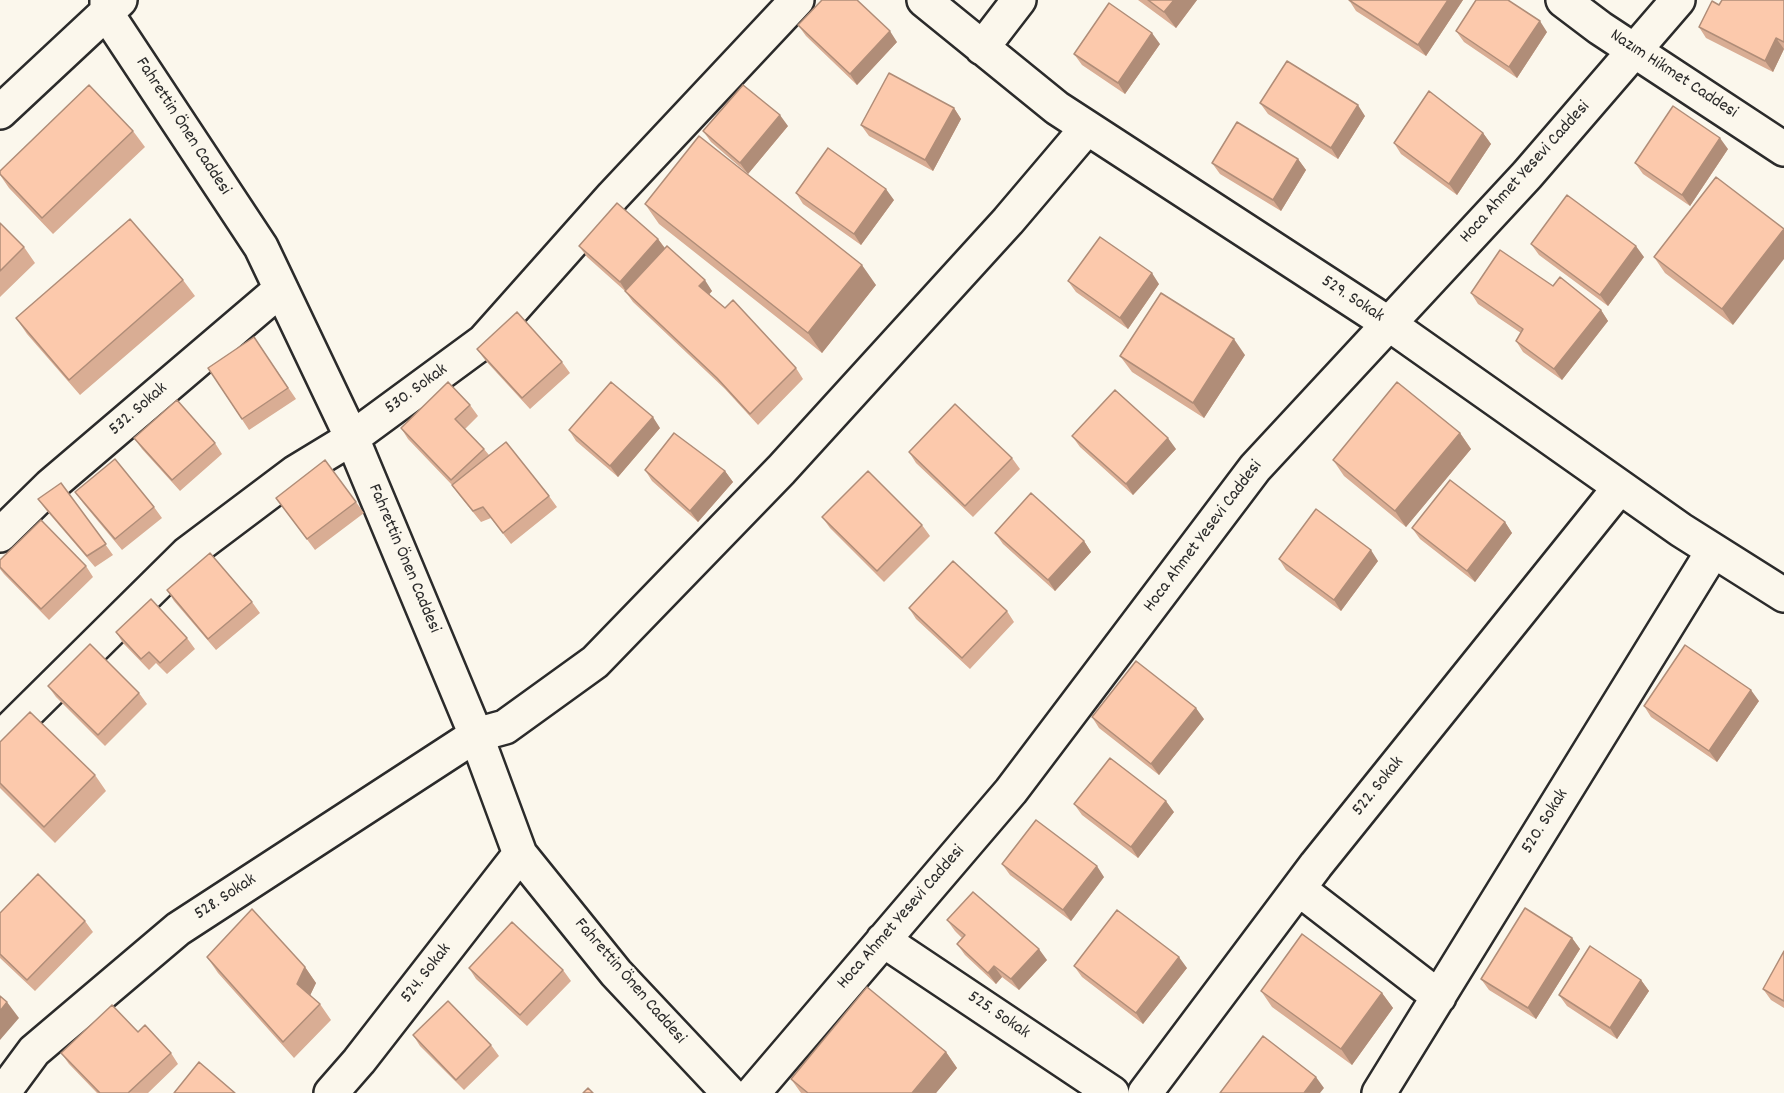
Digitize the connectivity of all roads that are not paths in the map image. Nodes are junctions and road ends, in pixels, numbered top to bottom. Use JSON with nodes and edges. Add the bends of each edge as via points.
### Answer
{"nodes":[{"id":1,"x":797,"y":0,"type":"edge"},
{"id":2,"x":924,"y":0,"type":"edge"},
{"id":3,"x":1019,"y":0,"type":"edge"},
{"id":4,"x":1563,"y":0,"type":"edge"},
{"id":5,"x":1678,"y":0,"type":"edge"},
{"id":6,"x":111,"y":5,"type":"edge"},
{"id":7,"x":982,"y":48,"type":"junction"},
{"id":8,"x":1635,"y":50,"type":"junction"},
{"id":9,"x":4,"y":100,"type":"edge"},
{"id":10,"x":1087,"y":128,"type":"junction"},
{"id":11,"x":1784,"y":149,"type":"edge"},
{"id":12,"x":281,"y":289,"type":"junction"},
{"id":13,"x":1389,"y":324,"type":"junction"},
{"id":14,"x":352,"y":438,"type":"junction"},
{"id":15,"x":1620,"y":487,"type":"junction"},
{"id":16,"x":0,"y":535,"type":"edge"},
{"id":17,"x":1713,"y":551,"type":"junction"},
{"id":18,"x":1784,"y":595,"type":"edge"},
{"id":19,"x":476,"y":735,"type":"junction"},
{"id":20,"x":0,"y":739,"type":"edge"},
{"id":21,"x":520,"y":854,"type":"junction"},
{"id":22,"x":1299,"y":889,"type":"junction"},
{"id":23,"x":883,"y":940,"type":"junction"},
{"id":24,"x":1439,"y":997,"type":"junction"},
{"id":25,"x":3,"y":1093,"type":"edge"},
{"id":26,"x":331,"y":1093,"type":"edge"},
{"id":27,"x":729,"y":1093,"type":"edge"},
{"id":28,"x":753,"y":1093,"type":"edge"},
{"id":29,"x":1112,"y":1093,"type":"edge"},
{"id":30,"x":1145,"y":1093,"type":"edge"},
{"id":31,"x":1379,"y":1093,"type":"edge"}],
"edges":[{"from":1,"to":14,"type":"street","name":"530. Sokak","via":[[613,196],[484,341]]},
{"from":2,"to":7,"type":"street","name":"529. Sokak"},
{"from":3,"to":7,"type":"street"},
{"from":4,"to":8,"type":"street","name":"Nazım Hikmet Caddesi"},
{"from":5,"to":8,"type":"street","name":"Hoca Ahmet Yesevi Caddesi"},
{"from":6,"to":9,"type":"street"},
{"from":6,"to":12,"type":"street","name":"Fahrettin Önen Caddesi","via":[[261,248]]},
{"from":7,"to":10,"type":"street","name":"529. Sokak"},
{"from":8,"to":11,"type":"street","name":"Nazım Hikmet Caddesi"},
{"from":8,"to":13,"type":"street","name":"Hoca Ahmet Yesevi Caddesi","via":[[1527,175]]},
{"from":10,"to":13,"type":"street","name":"529. Sokak"},
{"from":10,"to":19,"type":"street","name":"528. Sokak","via":[[1008,221],[781,470],[595,662],[505,727]]},
{"from":12,"to":14,"type":"street","name":"Fahrettin Önen Caddesi"},
{"from":12,"to":16,"type":"street","name":"532. Sokak","via":[[50,486]]},
{"from":13,"to":15,"type":"street","name":"529. Sokak"},
{"from":13,"to":23,"type":"street","name":"Hoca Ahmet Yesevi Caddesi","via":[[1255,468],[1011,791]]},
{"from":14,"to":19,"type":"street","name":"Fahrettin Önen Caddesi"},
{"from":14,"to":20,"type":"street","name":"530. Sokak","via":[[296,472],[187,554]]},
{"from":15,"to":17,"type":"street","name":"529. Sokak"},
{"from":15,"to":22,"type":"street","name":"522. Sokak"},
{"from":17,"to":18,"type":"street","name":"529. Sokak"},
{"from":17,"to":24,"type":"street","name":"520. Sokak"},
{"from":19,"to":21,"type":"street","name":"Fahrettin Önen Caddesi"},
{"from":19,"to":25,"type":"street","name":"528. Sokak","via":[[178,929],[34,1051]]},
{"from":21,"to":26,"type":"street","name":"524. Sokak","via":[[360,1062]]},
{"from":21,"to":27,"type":"street","name":"Fahrettin Önen Caddesi","via":[[616,974]]},
{"from":22,"to":24,"type":"street"},
{"from":22,"to":30,"type":"street","name":"522. Sokak"},
{"from":23,"to":28,"type":"street","name":"Hoca Ahmet Yesevi Caddesi"},
{"from":23,"to":29,"type":"street","name":"525. Sokak"},
{"from":24,"to":31,"type":"street","name":"520. Sokak"}]}
